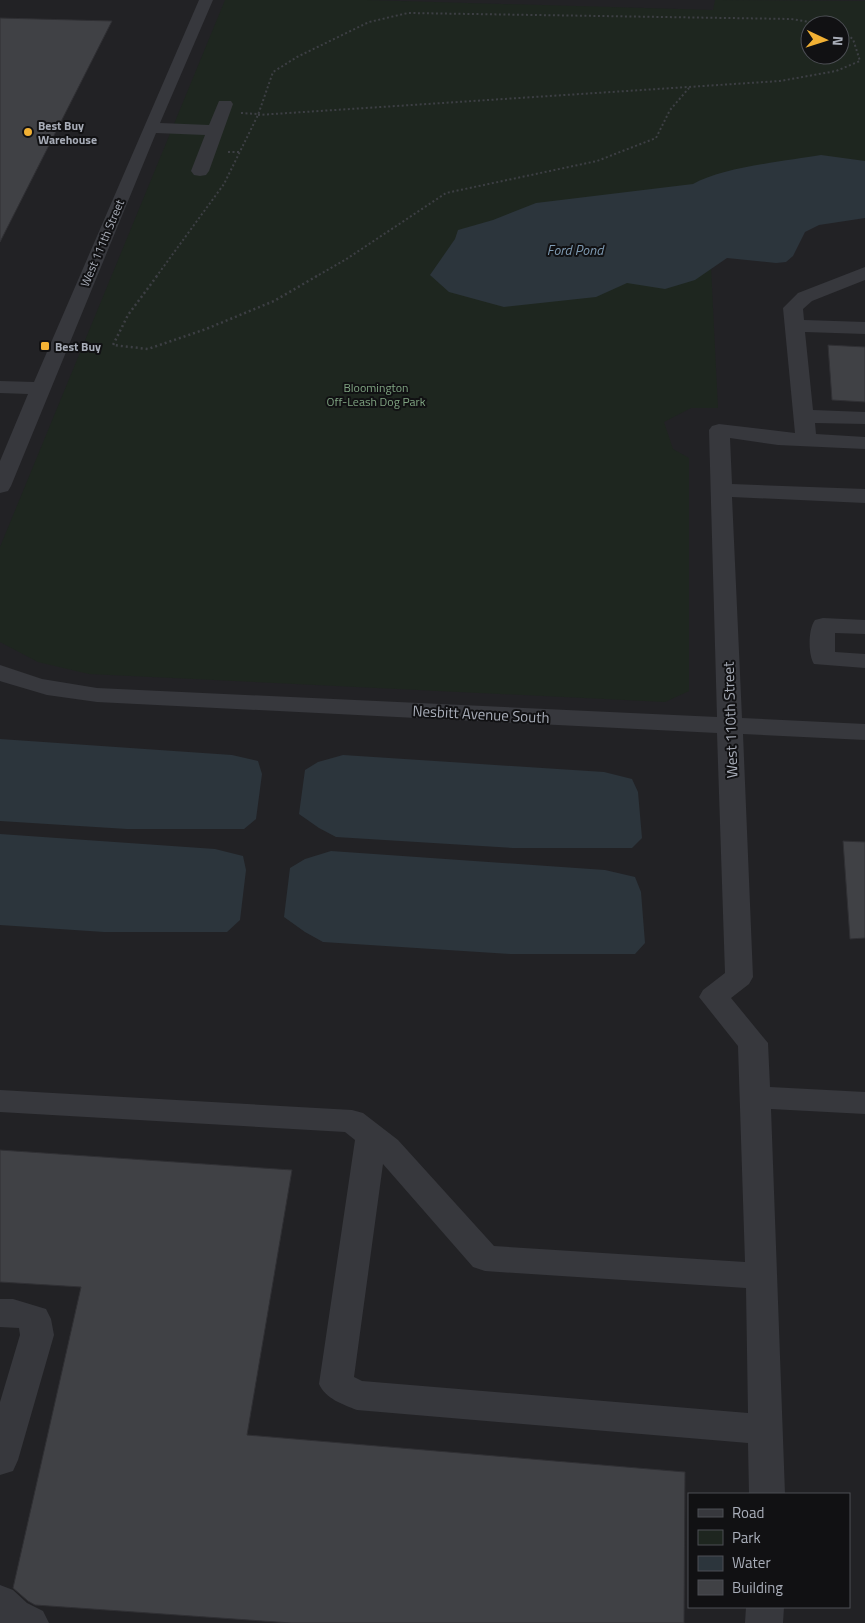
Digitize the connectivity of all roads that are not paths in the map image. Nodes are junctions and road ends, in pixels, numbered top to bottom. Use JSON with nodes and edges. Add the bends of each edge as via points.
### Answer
{"nodes":[{"id":1,"x":206,"y":0,"type":"edge"},
{"id":2,"x":225,"y":104,"type":"dead end"},
{"id":3,"x":150,"y":128,"type":"junction"},
{"id":4,"x":215,"y":130,"type":"junction"},
{"id":5,"x":200,"y":171,"type":"dead end"},
{"id":6,"x":865,"y":273,"type":"edge"},
{"id":7,"x":795,"y":326,"type":"junction"},
{"id":8,"x":865,"y":328,"type":"edge"},
{"id":9,"x":0,"y":387,"type":"edge"},
{"id":10,"x":41,"y":388,"type":"junction"},
{"id":11,"x":804,"y":416,"type":"junction"},
{"id":12,"x":865,"y":418,"type":"edge"},
{"id":13,"x":719,"y":430,"type":"joint"},
{"id":14,"x":806,"y":441,"type":"junction"},
{"id":15,"x":865,"y":443,"type":"edge"},
{"id":16,"x":6,"y":459,"type":"edge"},
{"id":17,"x":0,"y":486,"type":"edge"},
{"id":18,"x":722,"y":490,"type":"junction"},
{"id":19,"x":865,"y":496,"type":"edge"},
{"id":20,"x":865,"y":627,"type":"edge"},
{"id":21,"x":865,"y":661,"type":"edge"},
{"id":22,"x":0,"y":672,"type":"edge"},
{"id":23,"x":730,"y":726,"type":"junction"},
{"id":24,"x":865,"y":732,"type":"edge"},
{"id":25,"x":755,"y":1097,"type":"junction"},
{"id":26,"x":0,"y":1100,"type":"edge"},
{"id":27,"x":865,"y":1103,"type":"edge"},
{"id":28,"x":371,"y":1135,"type":"junction"},
{"id":29,"x":762,"y":1276,"type":"junction"},
{"id":30,"x":0,"y":1312,"type":"edge"},
{"id":31,"x":766,"y":1429,"type":"junction"},
{"id":32,"x":0,"y":1460,"type":"edge"},
{"id":33,"x":767,"y":1493,"type":"edge"},
{"id":34,"x":0,"y":1602,"type":"edge"},
{"id":35,"x":766,"y":1608,"type":"edge"},
{"id":36,"x":30,"y":1623,"type":"edge"},
{"id":37,"x":764,"y":1623,"type":"edge"}],
"edges":[{"from":1,"to":3,"type":"street","name":"West 111th Street"},
{"from":2,"to":4,"type":"street"},
{"from":3,"to":4,"type":"street"},
{"from":3,"to":10,"type":"street","name":"West 111th Street"},
{"from":4,"to":5,"type":"street"},
{"from":6,"to":7,"type":"street","via":[[805,297],[793,308]]},
{"from":7,"to":8,"type":"street"},
{"from":7,"to":11,"type":"street"},
{"from":9,"to":10,"type":"street"},
{"from":10,"to":16,"type":"street","name":"West 111th Street"},
{"from":11,"to":12,"type":"street"},
{"from":11,"to":14,"type":"street"},
{"from":13,"to":14,"type":"street","via":[[778,440]]},
{"from":13,"to":18,"type":"street","name":"West 110th Street"},
{"from":14,"to":15,"type":"street"},
{"from":16,"to":17,"type":"street","name":"West 111th Street"},
{"from":18,"to":19,"type":"street"},
{"from":18,"to":23,"type":"street","name":"West 110th Street"},
{"from":20,"to":21,"type":"street","via":[[823,625],[823,659]]},
{"from":22,"to":23,"type":"street","name":"Nesbitt Avenue South","via":[[21,682],[58,691],[97,695]]},
{"from":23,"to":24,"type":"street","name":"Nesbitt Avenue South"},
{"from":23,"to":25,"type":"street","name":"West 110th Street","via":[[739,977],[713,997],[753,1043]]},
{"from":25,"to":27,"type":"street"},
{"from":25,"to":29,"type":"street"},
{"from":26,"to":28,"type":"street","via":[[352,1120]]},
{"from":28,"to":29,"type":"street","via":[[388,1148],[485,1258]]},
{"from":28,"to":31,"type":"street","via":[[336,1384],[357,1395]]},
{"from":29,"to":31,"type":"street"},
{"from":30,"to":32,"type":"street","via":[[34,1319],[37,1335]]},
{"from":31,"to":33,"type":"street"},
{"from":34,"to":36,"type":"street","via":[[14,1615]]},
{"from":35,"to":37,"type":"street"}]}
